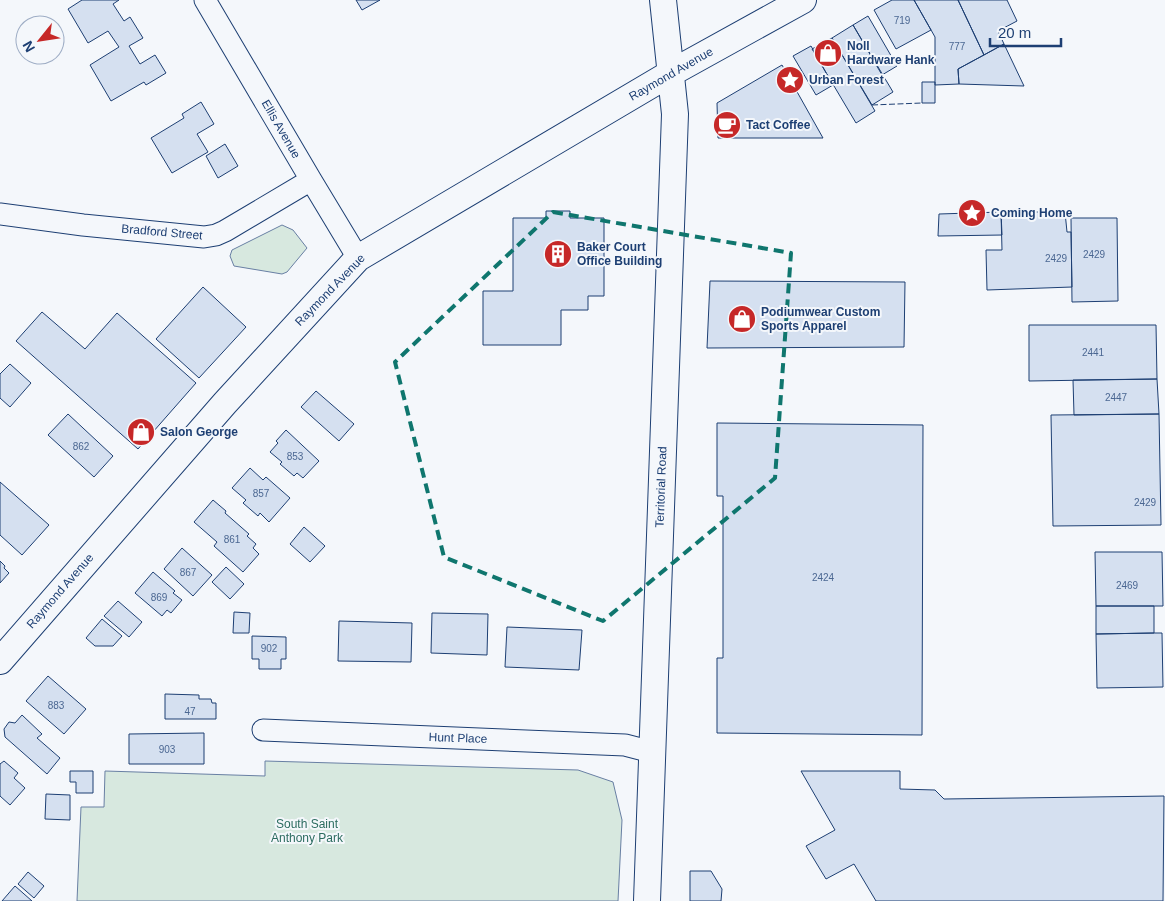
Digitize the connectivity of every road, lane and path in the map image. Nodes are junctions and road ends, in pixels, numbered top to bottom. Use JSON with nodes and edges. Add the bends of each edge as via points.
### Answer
{"nodes":[{"id":1,"x":205,"y":0,"type":"edge"},
{"id":2,"x":663,"y":0,"type":"edge"},
{"id":3,"x":804,"y":0,"type":"edge"},
{"id":4,"x":671,"y":73,"type":"junction"},
{"id":5,"x":311,"y":180,"type":"junction"},
{"id":6,"x":0,"y":214,"type":"edge"},
{"id":7,"x":358,"y":258,"type":"junction"},
{"id":8,"x":0,"y":661,"type":"edge"},
{"id":9,"x":263,"y":730,"type":"dead end"},
{"id":10,"x":652,"y":752,"type":"junction"},
{"id":11,"x":647,"y":901,"type":"edge"}],
"edges":[{"from":1,"to":5,"type":"street","name":"Ellis Avenue"},
{"from":2,"to":4,"type":"street","name":"Territorial Road"},
{"from":3,"to":4,"type":"street","name":"Raymond Avenue"},
{"from":4,"to":7,"type":"street","name":"Raymond Avenue"},
{"from":4,"to":10,"type":"street","name":"Territorial Road","via":[[675,114]]},
{"from":5,"to":6,"type":"street","name":"Bradford Street","via":[[225,231],[204,237]]},
{"from":5,"to":7,"type":"street","name":"Ellis Avenue"},
{"from":7,"to":8,"type":"street","name":"Raymond Avenue","via":[[225,403]]},
{"from":9,"to":10,"type":"street","name":"Hunt Place","via":[[625,745]]},
{"from":10,"to":11,"type":"street","name":"Territorial Road"}]}
